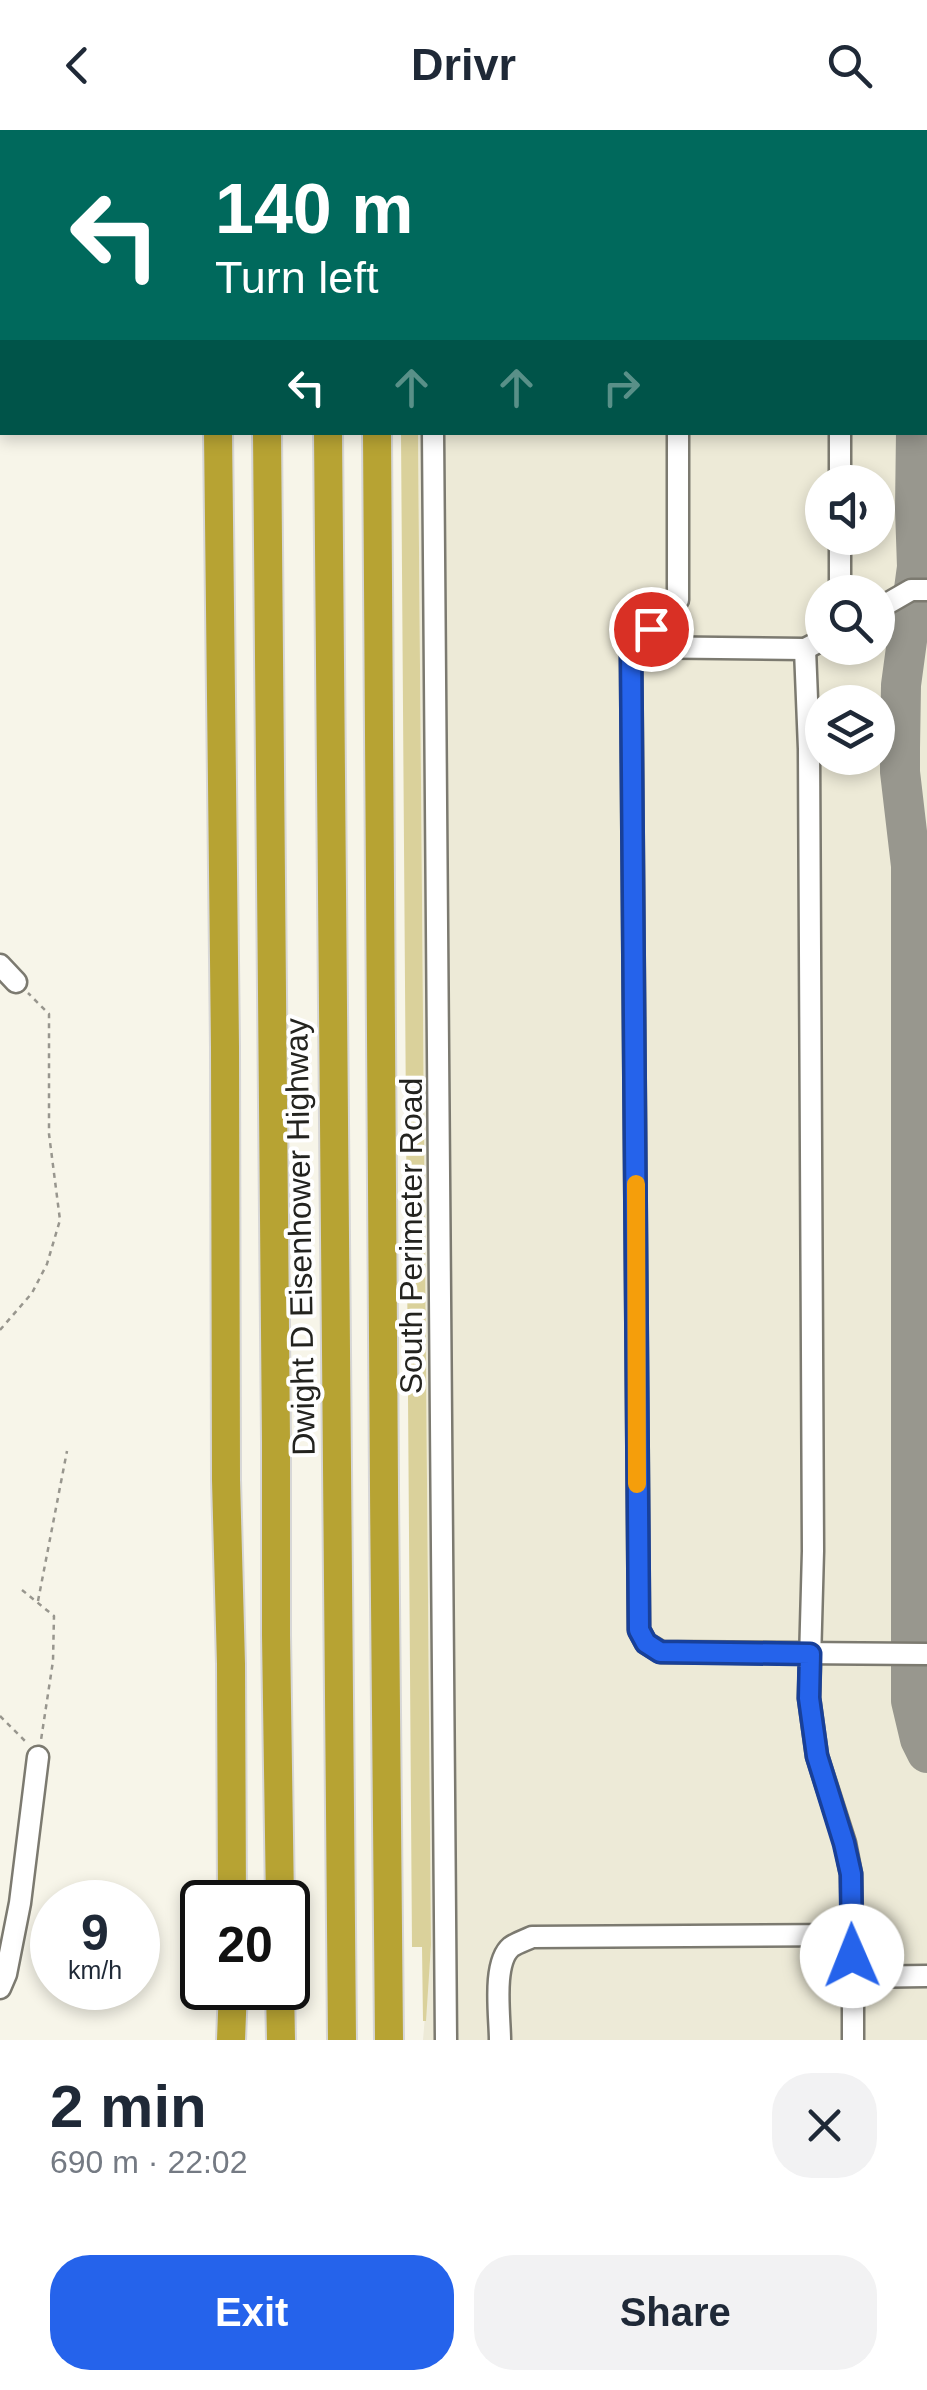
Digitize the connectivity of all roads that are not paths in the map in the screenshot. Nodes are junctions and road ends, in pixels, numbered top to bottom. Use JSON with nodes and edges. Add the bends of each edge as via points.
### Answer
{"nodes":[{"id":1,"x":218,"y":435,"type":"edge"},
{"id":2,"x":267,"y":435,"type":"edge"},
{"id":3,"x":328,"y":435,"type":"edge"},
{"id":4,"x":377,"y":435,"type":"edge"},
{"id":5,"x":433,"y":435,"type":"edge"},
{"id":6,"x":678,"y":435,"type":"edge"},
{"id":7,"x":840,"y":435,"type":"edge"},
{"id":8,"x":840,"y":465,"type":"edge"},
{"id":9,"x":927,"y":590,"type":"edge"},
{"id":10,"x":895,"y":599,"type":"edge"},
{"id":11,"x":805,"y":644,"type":"edge"},
{"id":12,"x":631,"y":647,"type":"junction"},
{"id":13,"x":813,"y":665,"type":"edge"},
{"id":14,"x":0,"y":965,"type":"edge"},
{"id":15,"x":16,"y":982,"type":"road end"},
{"id":16,"x":810,"y":1654,"type":"junction"},
{"id":17,"x":927,"y":1654,"type":"edge"},
{"id":18,"x":38,"y":1756,"type":"road end"},
{"id":19,"x":232,"y":1880,"type":"edge"},
{"id":20,"x":280,"y":1880,"type":"edge"},
{"id":21,"x":852,"y":1935,"type":"junction"},
{"id":22,"x":927,"y":1976,"type":"edge"},
{"id":23,"x":853,"y":1977,"type":"junction"},
{"id":24,"x":0,"y":1988,"type":"edge"},
{"id":25,"x":232,"y":2010,"type":"edge"},
{"id":26,"x":280,"y":2010,"type":"edge"},
{"id":27,"x":231,"y":2040,"type":"edge"},
{"id":28,"x":281,"y":2040,"type":"edge"},
{"id":29,"x":342,"y":2040,"type":"edge"},
{"id":30,"x":389,"y":2040,"type":"edge"},
{"id":31,"x":446,"y":2040,"type":"edge"},
{"id":32,"x":500,"y":2040,"type":"edge"},
{"id":33,"x":854,"y":2040,"type":"edge"}],
"edges":[{"from":1,"to":19,"type":"highway"},
{"from":2,"to":20,"type":"highway","name":"Dwight D Eisenhower Highway"},
{"from":3,"to":29,"type":"highway","name":"Dwight D Eisenhower Highway"},
{"from":4,"to":30,"type":"highway"},
{"from":5,"to":31,"type":"street","name":"South Perimeter Road"},
{"from":6,"to":12,"type":"street","via":[[678,600]]},
{"from":7,"to":8,"type":"street"},
{"from":9,"to":10,"type":"street"},
{"from":11,"to":12,"type":"street"},
{"from":12,"to":16,"type":"street","via":[[639,1630],[660,1652]]},
{"from":13,"to":16,"type":"street"},
{"from":14,"to":15,"type":"street"},
{"from":16,"to":17,"type":"street"},
{"from":16,"to":21,"type":"street","via":[[817,1756],[851,1874]]},
{"from":18,"to":24,"type":"street","via":[[20,1903]]},
{"from":21,"to":23,"type":"street"},
{"from":21,"to":32,"type":"street","via":[[532,1937],[501,1960]]},
{"from":22,"to":23,"type":"street"},
{"from":23,"to":33,"type":"street"},
{"from":25,"to":27,"type":"highway"},
{"from":26,"to":28,"type":"highway"}]}
